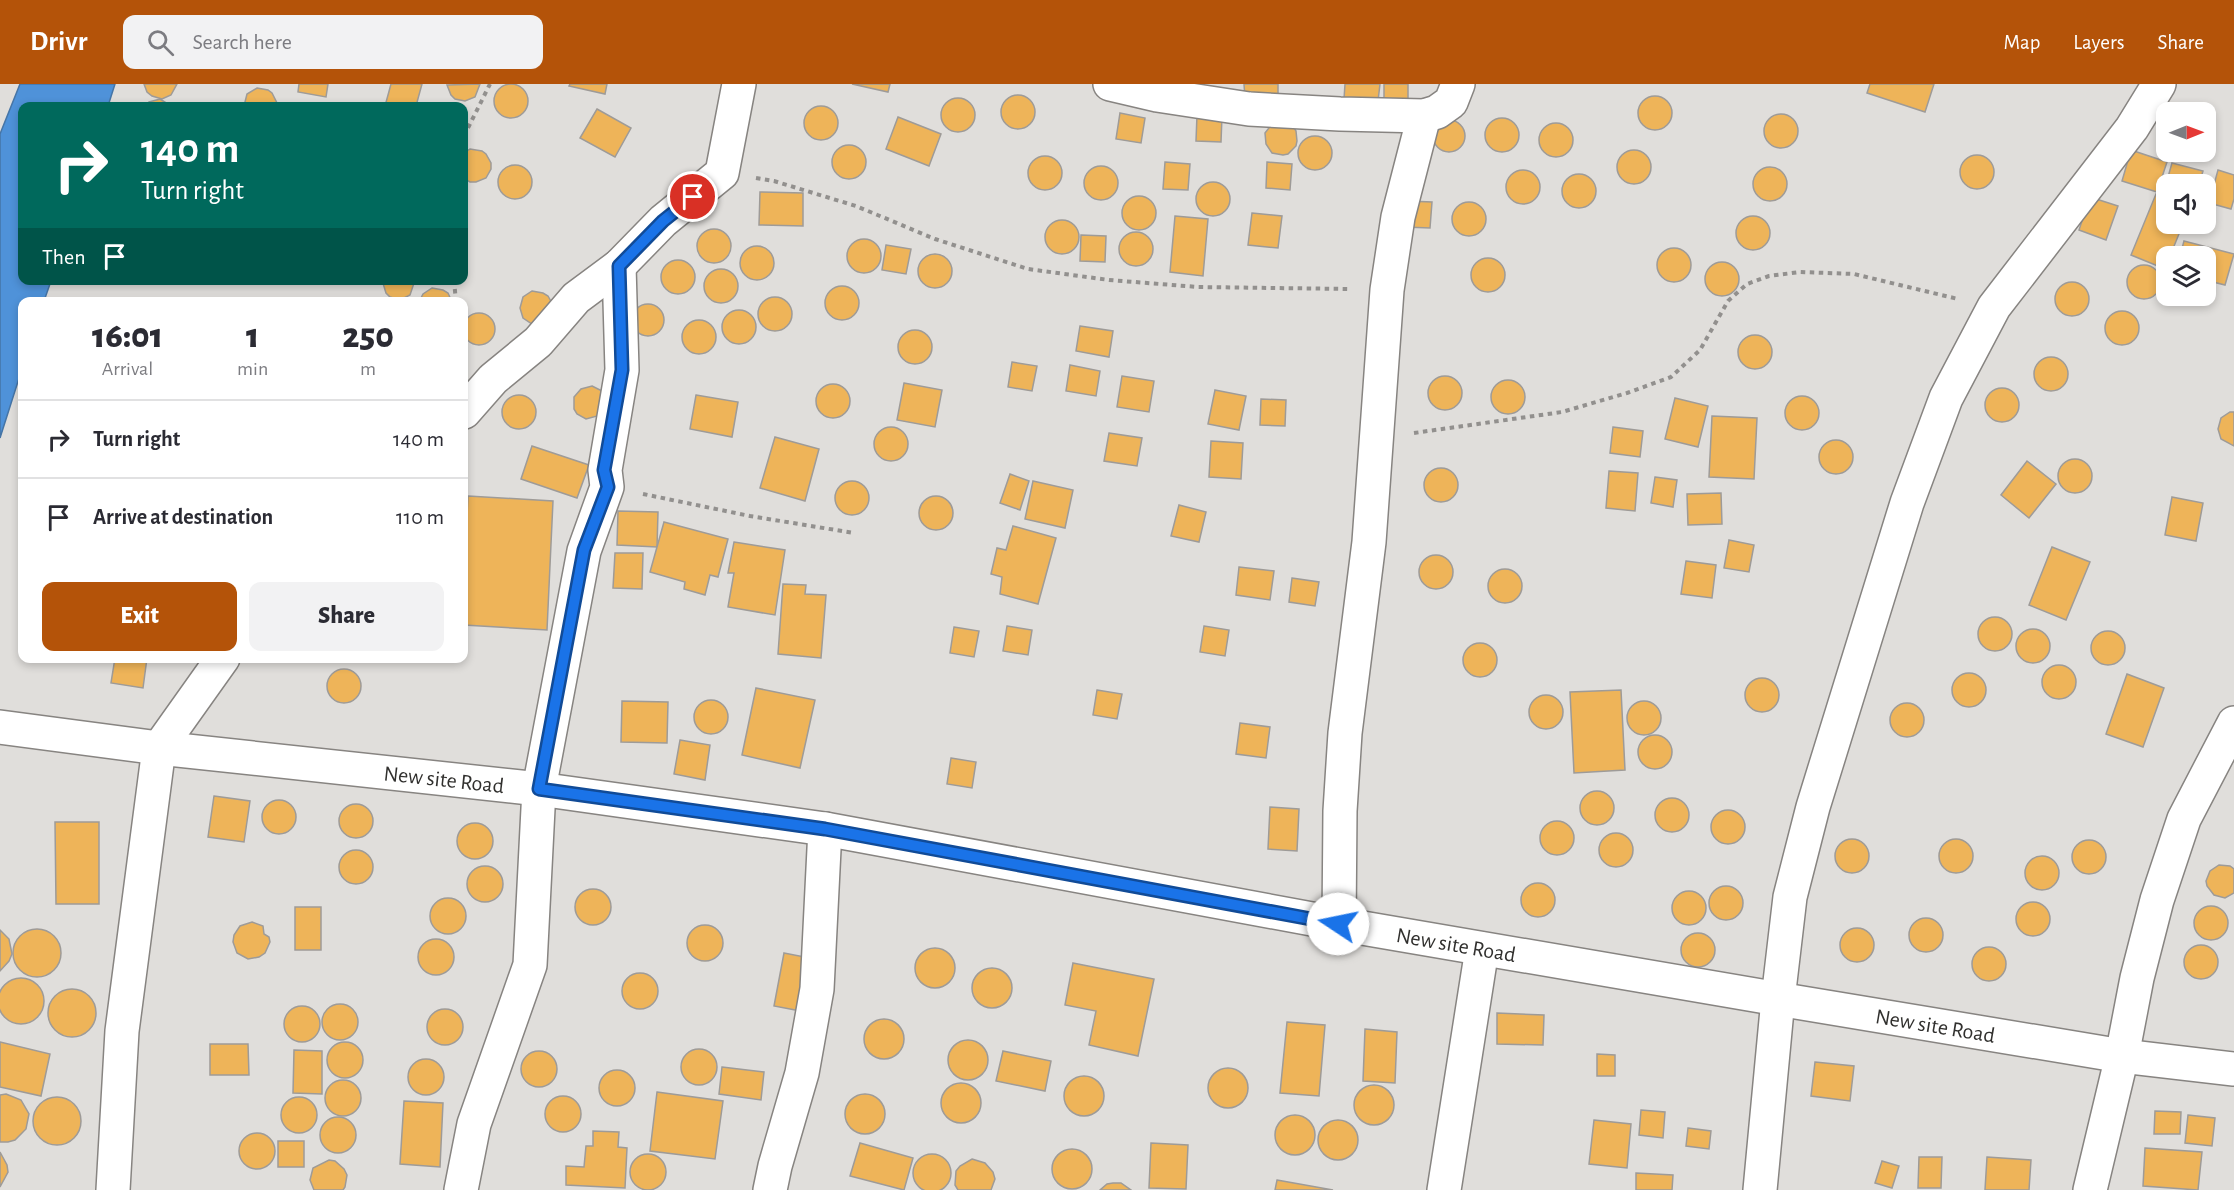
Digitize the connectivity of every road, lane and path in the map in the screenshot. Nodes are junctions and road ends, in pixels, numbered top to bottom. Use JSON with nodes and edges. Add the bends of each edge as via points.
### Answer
{"nodes":[{"id":1,"x":490,"y":84,"type":"edge"},
{"id":2,"x":739,"y":84,"type":"edge"},
{"id":3,"x":1110,"y":84,"type":"edge"},
{"id":4,"x":1458,"y":84,"type":"edge"},
{"id":5,"x":2159,"y":84,"type":"edge"},
{"id":6,"x":1424,"y":116,"type":"junction"},
{"id":7,"x":468,"y":128,"type":"edge"},
{"id":8,"x":722,"y":173,"type":"junction"},
{"id":9,"x":619,"y":266,"type":"junction"},
{"id":10,"x":1388,"y":290,"type":"junction"},
{"id":11,"x":1994,"y":307,"type":"junction"},
{"id":12,"x":468,"y":407,"type":"edge"},
{"id":13,"x":1377,"y":438,"type":"junction"},
{"id":14,"x":608,"y":487,"type":"junction"},
{"id":15,"x":854,"y":533,"type":"dead end"},
{"id":16,"x":219,"y":663,"type":"edge"},
{"id":17,"x":2234,"y":723,"type":"edge"},
{"id":18,"x":0,"y":727,"type":"edge"},
{"id":19,"x":159,"y":748,"type":"junction"},
{"id":20,"x":539,"y":789,"type":"junction"},
{"id":21,"x":825,"y":829,"type":"junction"},
{"id":22,"x":1338,"y":924,"type":"junction"},
{"id":23,"x":1482,"y":949,"type":"junction"},
{"id":24,"x":1778,"y":999,"type":"junction"},
{"id":25,"x":2122,"y":1056,"type":"junction"},
{"id":26,"x":2234,"y":1069,"type":"edge"},
{"id":27,"x":113,"y":1190,"type":"edge"},
{"id":28,"x":461,"y":1190,"type":"edge"},
{"id":29,"x":770,"y":1190,"type":"edge"},
{"id":30,"x":1444,"y":1190,"type":"edge"},
{"id":31,"x":1760,"y":1190,"type":"edge"},
{"id":32,"x":2090,"y":1190,"type":"edge"}],
"edges":[{"from":1,"to":7,"type":"path"},
{"from":2,"to":8,"type":"street"},
{"from":3,"to":6,"type":"street","via":[[1249,109]]},
{"from":4,"to":6,"type":"street","via":[[1451,102]]},
{"from":5,"to":11,"type":"street","via":[[2132,128]]},
{"from":6,"to":10,"type":"street","via":[[1398,217]]},
{"from":8,"to":9,"type":"street","via":[[663,221]]},
{"from":8,"to":10,"type":"path","via":[[774,181],[845,203],[934,239],[1028,269],[1198,287]]},
{"from":9,"to":12,"type":"street","via":[[576,298],[538,342],[493,379]]},
{"from":9,"to":14,"type":"street","via":[[622,370],[604,470]]},
{"from":10,"to":13,"type":"street"},
{"from":11,"to":13,"type":"path","via":[[1854,274],[1800,272],[1769,276],[1748,284],[1728,301],[1700,350],[1671,377],[1563,412]]},
{"from":11,"to":24,"type":"street","via":[[1946,398],[1906,503],[1813,807],[1790,897]]},
{"from":13,"to":22,"type":"street","via":[[1369,542],[1345,733]]},
{"from":14,"to":15,"type":"path"},
{"from":14,"to":20,"type":"street","via":[[584,550]]},
{"from":16,"to":19,"type":"street"},
{"from":17,"to":25,"type":"street","via":[[2184,819],[2160,890]]},
{"from":18,"to":19,"type":"street","name":"New site Road"},
{"from":19,"to":20,"type":"street","name":"New site Road"},
{"from":19,"to":27,"type":"street","via":[[122,1031]]},
{"from":20,"to":21,"type":"street","name":"New site Road"},
{"from":20,"to":28,"type":"street","via":[[530,965],[474,1124]]},
{"from":21,"to":22,"type":"street","name":"New site Road"},
{"from":21,"to":29,"type":"street","via":[[817,989],[802,1073]]},
{"from":22,"to":23,"type":"street","name":"New site Road"},
{"from":23,"to":24,"type":"street","name":"New site Road"},
{"from":23,"to":30,"type":"street"},
{"from":24,"to":25,"type":"street","name":"New site Road"},
{"from":24,"to":31,"type":"street"},
{"from":25,"to":26,"type":"street","name":"New site Road"},
{"from":25,"to":32,"type":"street"}]}
